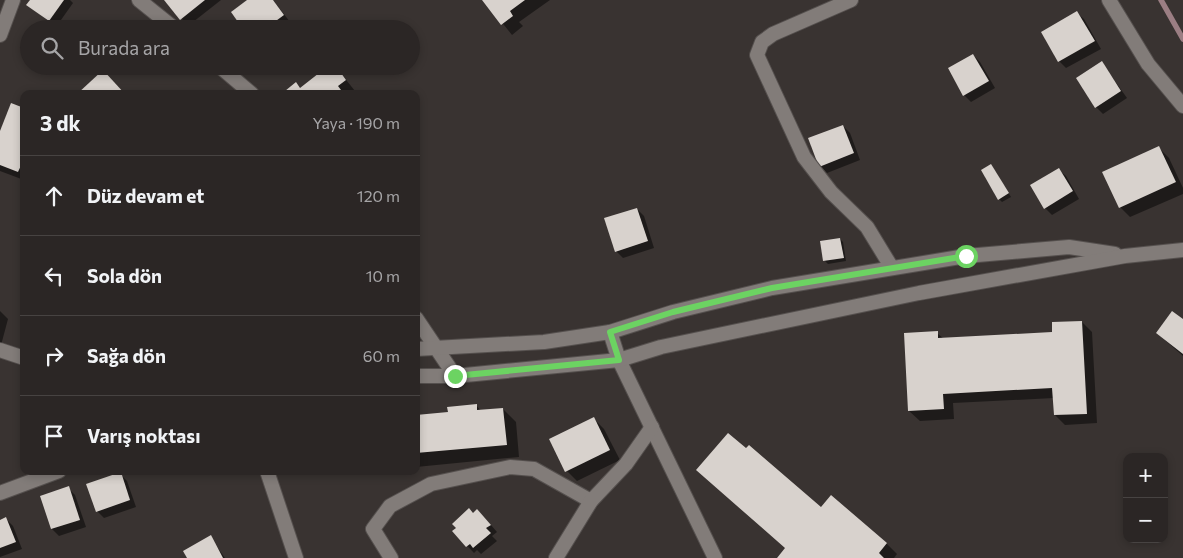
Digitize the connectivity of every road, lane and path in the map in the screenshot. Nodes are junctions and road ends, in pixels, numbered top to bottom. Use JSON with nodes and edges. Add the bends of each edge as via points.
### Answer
{"nodes":[{"id":1,"x":13,"y":0,"type":"edge"},
{"id":2,"x":851,"y":0,"type":"edge"},
{"id":3,"x":1109,"y":0,"type":"edge"},
{"id":4,"x":144,"y":1,"type":"edge"},
{"id":5,"x":165,"y":20,"type":"edge"},
{"id":6,"x":0,"y":35,"type":"edge"},
{"id":7,"x":230,"y":75,"type":"edge"},
{"id":8,"x":247,"y":90,"type":"edge"},
{"id":9,"x":1183,"y":106,"type":"edge"},
{"id":10,"x":1183,"y":250,"type":"edge"},
{"id":11,"x":1125,"y":256,"type":"junction"},
{"id":12,"x":892,"y":268,"type":"junction"},
{"id":13,"x":420,"y":323,"type":"edge"},
{"id":14,"x":610,"y":332,"type":"junction"},
{"id":15,"x":438,"y":348,"type":"junction"},
{"id":16,"x":420,"y":349,"type":"edge"},
{"id":17,"x":0,"y":350,"type":"edge"},
{"id":18,"x":20,"y":357,"type":"edge"},
{"id":19,"x":619,"y":360,"type":"junction"},
{"id":20,"x":420,"y":376,"type":"edge"},
{"id":21,"x":455,"y":376,"type":"junction"},
{"id":22,"x":652,"y":427,"type":"junction"},
{"id":23,"x":47,"y":475,"type":"edge"},
{"id":24,"x":268,"y":475,"type":"edge"},
{"id":25,"x":0,"y":493,"type":"edge"},
{"id":26,"x":591,"y":501,"type":"junction"},
{"id":27,"x":296,"y":558,"type":"edge"},
{"id":28,"x":391,"y":558,"type":"edge"},
{"id":29,"x":556,"y":558,"type":"edge"},
{"id":30,"x":715,"y":558,"type":"edge"}],
"edges":[{"from":1,"to":6,"type":"street"},
{"from":2,"to":12,"type":"street","via":[[773,34],[762,42],[757,55],[804,158],[830,192],[867,227]]},
{"from":3,"to":9,"type":"street","via":[[1148,64]]},
{"from":4,"to":5,"type":"street"},
{"from":7,"to":8,"type":"street"},
{"from":10,"to":11,"type":"street"},
{"from":11,"to":12,"type":"street","via":[[1069,246],[966,256]]},
{"from":11,"to":19,"type":"street","via":[[919,293],[661,347]]},
{"from":12,"to":14,"type":"street","via":[[772,288],[673,312]]},
{"from":13,"to":15,"type":"street"},
{"from":14,"to":15,"type":"street","via":[[544,342]]},
{"from":14,"to":19,"type":"street"},
{"from":15,"to":16,"type":"street"},
{"from":15,"to":21,"type":"street"},
{"from":17,"to":18,"type":"street"},
{"from":19,"to":21,"type":"street"},
{"from":19,"to":22,"type":"street"},
{"from":20,"to":21,"type":"street"},
{"from":22,"to":26,"type":"street","via":[[626,464]]},
{"from":22,"to":30,"type":"street"},
{"from":23,"to":25,"type":"street"},
{"from":24,"to":27,"type":"street"},
{"from":26,"to":28,"type":"street","via":[[534,469],[510,467],[430,484],[390,506],[373,529]]},
{"from":26,"to":29,"type":"street"}]}
